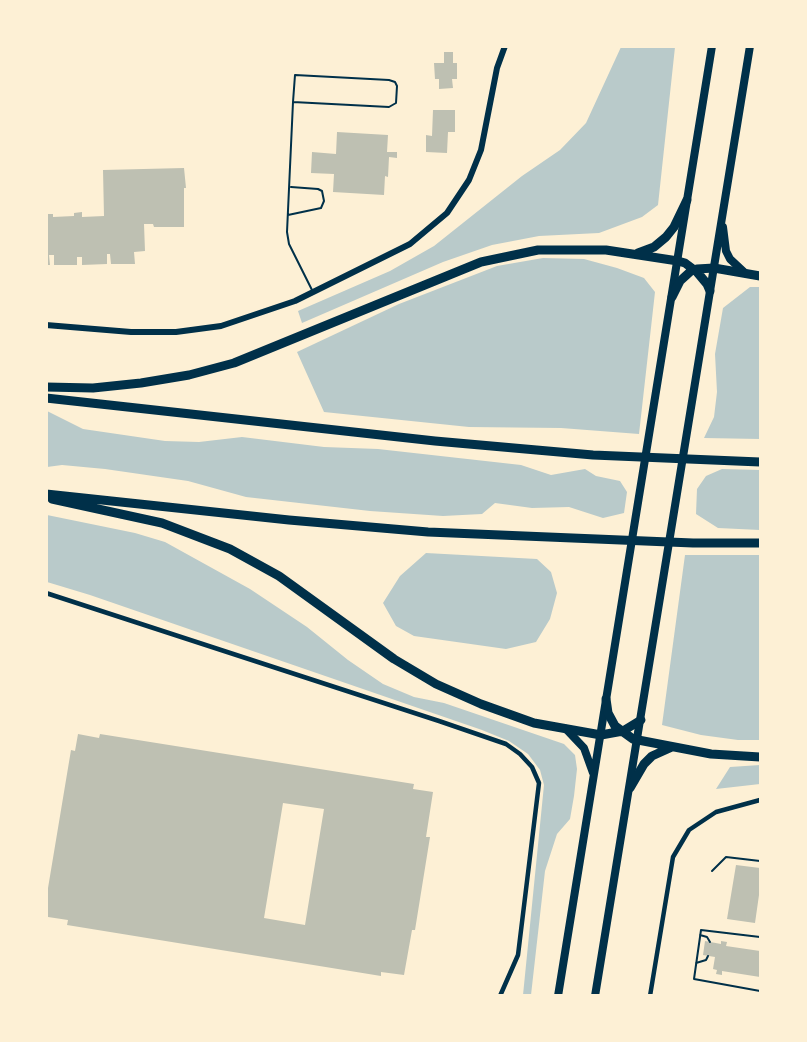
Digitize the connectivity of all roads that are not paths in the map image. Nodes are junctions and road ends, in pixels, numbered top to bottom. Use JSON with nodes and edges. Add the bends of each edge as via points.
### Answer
{"nodes":[{"id":1,"x":505,"y":46,"type":"edge"},
{"id":2,"x":712,"y":46,"type":"edge"},
{"id":3,"x":750,"y":46,"type":"edge"},
{"id":4,"x":293,"y":102,"type":"junction"},
{"id":5,"x":289,"y":187,"type":"junction"},
{"id":6,"x":687,"y":200,"type":"junction"},
{"id":7,"x":288,"y":215,"type":"junction"},
{"id":8,"x":722,"y":216,"type":"junction"},
{"id":9,"x":637,"y":253,"type":"junction"},
{"id":10,"x":678,"y":261,"type":"junction"},
{"id":11,"x":714,"y":268,"type":"junction"},
{"id":12,"x":695,"y":270,"type":"junction"},
{"id":13,"x":745,"y":273,"type":"junction"},
{"id":14,"x":760,"y":276,"type":"edge"},
{"id":15,"x":710,"y":291,"type":"junction"},
{"id":16,"x":314,"y":293,"type":"junction"},
{"id":17,"x":672,"y":297,"type":"junction"},
{"id":18,"x":46,"y":325,"type":"edge"},
{"id":19,"x":46,"y":387,"type":"edge"},
{"id":20,"x":46,"y":398,"type":"edge"},
{"id":21,"x":760,"y":462,"type":"edge"},
{"id":22,"x":46,"y":496,"type":"edge"},
{"id":23,"x":760,"y":543,"type":"edge"},
{"id":24,"x":46,"y":593,"type":"edge"},
{"id":25,"x":606,"y":699,"type":"junction"},
{"id":26,"x":641,"y":720,"type":"junction"},
{"id":27,"x":566,"y":729,"type":"junction"},
{"id":28,"x":621,"y":732,"type":"junction"},
{"id":29,"x":601,"y":735,"type":"junction"},
{"id":30,"x":638,"y":740,"type":"junction"},
{"id":31,"x":674,"y":746,"type":"junction"},
{"id":32,"x":760,"y":757,"type":"edge"},
{"id":33,"x":594,"y":777,"type":"junction"},
{"id":34,"x":630,"y":788,"type":"junction"},
{"id":35,"x":760,"y":800,"type":"edge"},
{"id":36,"x":760,"y":861,"type":"edge"},
{"id":37,"x":712,"y":871,"type":"dead end"},
{"id":38,"x":700,"y":935,"type":"junction"},
{"id":39,"x":760,"y":937,"type":"edge"},
{"id":40,"x":710,"y":942,"type":"dead end"},
{"id":41,"x":708,"y":956,"type":"dead end"},
{"id":42,"x":696,"y":963,"type":"junction"},
{"id":43,"x":760,"y":991,"type":"edge"},
{"id":44,"x":595,"y":993,"type":"edge"},
{"id":45,"x":500,"y":996,"type":"edge"},
{"id":46,"x":558,"y":996,"type":"edge"},
{"id":47,"x":650,"y":996,"type":"edge"}],
"edges":[{"from":1,"to":16,"type":"street","via":[[496,68],[480,150],[469,180],[447,213],[410,244]]},
{"from":2,"to":6,"type":"highway"},
{"from":3,"to":8,"type":"highway"},
{"from":4,"to":4,"type":"lane","via":[[295,75],[388,80],[397,86],[396,103],[389,107]]},
{"from":4,"to":5,"type":"lane"},
{"from":5,"to":7,"type":"lane"},
{"from":5,"to":7,"type":"lane","via":[[318,189],[324,201],[321,208]]},
{"from":6,"to":9,"type":"highway","via":[[666,237]]},
{"from":6,"to":10,"type":"highway"},
{"from":7,"to":16,"type":"lane","via":[[289,244]]},
{"from":8,"to":11,"type":"highway"},
{"from":8,"to":13,"type":"highway","via":[[726,251]]},
{"from":9,"to":10,"type":"highway"},
{"from":9,"to":19,"type":"highway","via":[[538,250],[482,262],[234,363],[141,383]]},
{"from":10,"to":12,"type":"highway"},
{"from":10,"to":17,"type":"highway"},
{"from":11,"to":12,"type":"highway"},
{"from":11,"to":13,"type":"highway"},
{"from":11,"to":15,"type":"highway"},
{"from":12,"to":15,"type":"highway"},
{"from":12,"to":17,"type":"highway","via":[[680,281]]},
{"from":13,"to":14,"type":"highway"},
{"from":15,"to":26,"type":"highway"},
{"from":16,"to":18,"type":"street","via":[[221,326],[176,332]]},
{"from":17,"to":25,"type":"highway"},
{"from":20,"to":21,"type":"highway","via":[[435,441],[592,455]]},
{"from":22,"to":23,"type":"highway","via":[[428,532]]},
{"from":22,"to":27,"type":"highway","via":[[162,523],[230,549],[279,576],[394,659],[436,684],[534,723]]},
{"from":24,"to":45,"type":"street","via":[[506,744],[520,754],[539,783],[518,956]]},
{"from":25,"to":28,"type":"highway","via":[[610,718]]},
{"from":25,"to":29,"type":"highway"},
{"from":26,"to":28,"type":"highway"},
{"from":26,"to":30,"type":"highway"},
{"from":27,"to":29,"type":"highway"},
{"from":27,"to":33,"type":"highway","via":[[584,747]]},
{"from":28,"to":29,"type":"highway"},
{"from":28,"to":30,"type":"highway"},
{"from":29,"to":33,"type":"highway"},
{"from":30,"to":31,"type":"highway"},
{"from":30,"to":34,"type":"highway"},
{"from":31,"to":32,"type":"highway","via":[[711,754]]},
{"from":31,"to":34,"type":"highway","via":[[652,756]]},
{"from":33,"to":46,"type":"highway"},
{"from":34,"to":44,"type":"highway"},
{"from":35,"to":47,"type":"street","via":[[716,812],[689,830],[673,857]]},
{"from":36,"to":37,"type":"lane","via":[[726,857]]},
{"from":38,"to":39,"type":"lane","via":[[701,930]]},
{"from":38,"to":40,"type":"lane"},
{"from":38,"to":42,"type":"lane"},
{"from":41,"to":42,"type":"lane"},
{"from":42,"to":43,"type":"lane","via":[[694,979]]}]}
